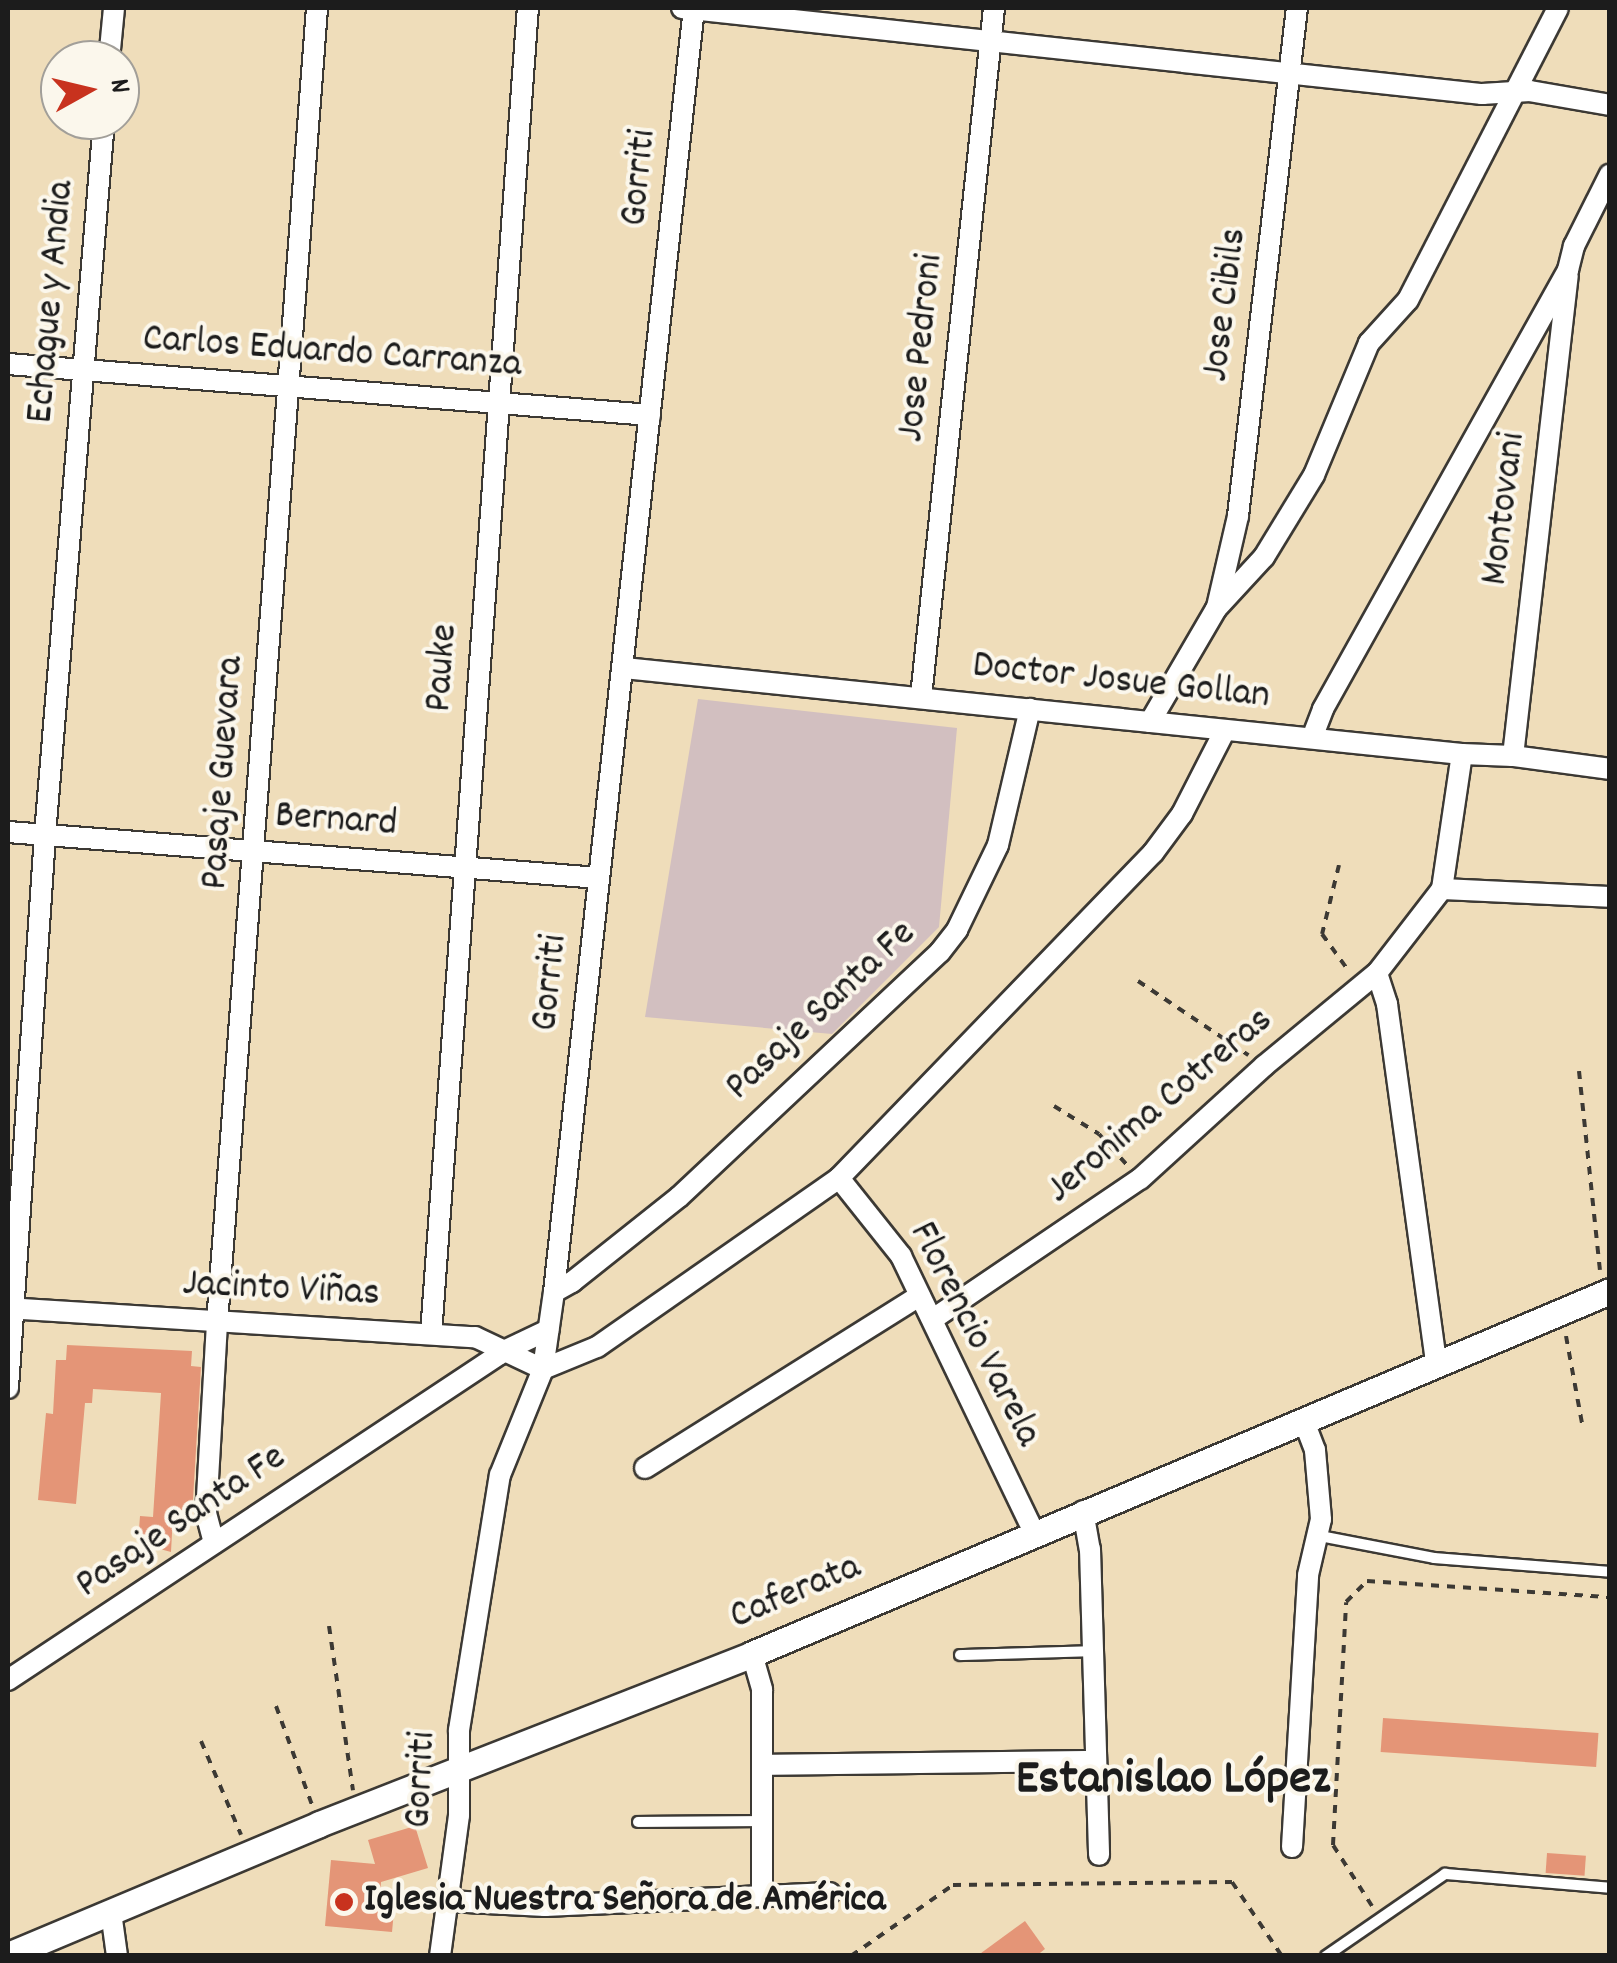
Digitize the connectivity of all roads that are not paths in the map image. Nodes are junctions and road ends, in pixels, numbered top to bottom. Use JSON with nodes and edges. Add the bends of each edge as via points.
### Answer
{"nodes":[{"id":1,"x":114,"y":8,"type":"edge"},
{"id":2,"x":318,"y":8,"type":"edge"},
{"id":3,"x":528,"y":8,"type":"edge"},
{"id":4,"x":682,"y":8,"type":"edge"},
{"id":5,"x":694,"y":8,"type":"edge"},
{"id":6,"x":994,"y":8,"type":"edge"},
{"id":7,"x":1297,"y":8,"type":"edge"},
{"id":8,"x":1558,"y":8,"type":"edge"},
{"id":9,"x":111,"y":40,"type":"edge"},
{"id":10,"x":991,"y":41,"type":"junction"},
{"id":11,"x":1290,"y":71,"type":"junction"},
{"id":12,"x":1516,"y":91,"type":"junction"},
{"id":13,"x":1610,"y":105,"type":"edge"},
{"id":14,"x":102,"y":140,"type":"edge"},
{"id":15,"x":1610,"y":174,"type":"edge"},
{"id":16,"x":1568,"y":270,"type":"junction"},
{"id":17,"x":8,"y":364,"type":"edge"},
{"id":18,"x":81,"y":370,"type":"junction"},
{"id":19,"x":288,"y":385,"type":"junction"},
{"id":20,"x":499,"y":402,"type":"junction"},
{"id":21,"x":650,"y":414,"type":"junction"},
{"id":22,"x":1216,"y":609,"type":"junction"},
{"id":23,"x":624,"y":668,"type":"junction"},
{"id":24,"x":921,"y":696,"type":"junction"},
{"id":25,"x":1030,"y":709,"type":"junction"},
{"id":26,"x":1150,"y":722,"type":"junction"},
{"id":27,"x":1225,"y":730,"type":"junction"},
{"id":28,"x":1312,"y":738,"type":"junction"},
{"id":29,"x":1462,"y":754,"type":"junction"},
{"id":30,"x":1512,"y":756,"type":"junction"},
{"id":31,"x":1610,"y":769,"type":"edge"},
{"id":32,"x":8,"y":832,"type":"edge"},
{"id":33,"x":46,"y":835,"type":"junction"},
{"id":34,"x":254,"y":851,"type":"junction"},
{"id":35,"x":465,"y":866,"type":"junction"},
{"id":36,"x":599,"y":878,"type":"junction"},
{"id":37,"x":1442,"y":890,"type":"junction"},
{"id":38,"x":1610,"y":898,"type":"edge"},
{"id":39,"x":1368,"y":979,"type":"junction"},
{"id":40,"x":839,"y":1178,"type":"junction"},
{"id":41,"x":554,"y":1292,"type":"junction"},
{"id":42,"x":1606,"y":1293,"type":"edge"},
{"id":43,"x":920,"y":1296,"type":"junction"},
{"id":44,"x":10,"y":1308,"type":"edge"},
{"id":45,"x":933,"y":1319,"type":"junction"},
{"id":46,"x":217,"y":1324,"type":"junction"},
{"id":47,"x":548,"y":1330,"type":"junction"},
{"id":48,"x":431,"y":1334,"type":"junction"},
{"id":49,"x":506,"y":1350,"type":"junction"},
{"id":50,"x":1436,"y":1363,"type":"junction"},
{"id":51,"x":543,"y":1369,"type":"junction"},
{"id":52,"x":8,"y":1388,"type":"edge"},
{"id":53,"x":1304,"y":1422,"type":"junction"},
{"id":54,"x":646,"y":1468,"type":"dead end"},
{"id":55,"x":1082,"y":1511,"type":"junction"},
{"id":56,"x":1034,"y":1532,"type":"junction"},
{"id":57,"x":1320,"y":1536,"type":"junction"},
{"id":58,"x":214,"y":1543,"type":"junction"},
{"id":59,"x":1610,"y":1572,"type":"edge"},
{"id":60,"x":1092,"y":1651,"type":"junction"},
{"id":61,"x":752,"y":1654,"type":"junction"},
{"id":62,"x":960,"y":1655,"type":"dead end"},
{"id":63,"x":8,"y":1680,"type":"edge"},
{"id":64,"x":1096,"y":1761,"type":"junction"},
{"id":65,"x":763,"y":1765,"type":"junction"},
{"id":66,"x":459,"y":1771,"type":"junction"},
{"id":67,"x":638,"y":1822,"type":"dead end"},
{"id":68,"x":762,"y":1822,"type":"junction"},
{"id":69,"x":1292,"y":1847,"type":"dead end"},
{"id":70,"x":1099,"y":1855,"type":"dead end"},
{"id":71,"x":1610,"y":1888,"type":"edge"},
{"id":72,"x":830,"y":1893,"type":"dead end"},
{"id":73,"x":762,"y":1894,"type":"junction"},
{"id":74,"x":447,"y":1900,"type":"junction"},
{"id":75,"x":110,"y":1912,"type":"junction"},
{"id":76,"x":8,"y":1955,"type":"edge"},
{"id":77,"x":118,"y":1956,"type":"edge"},
{"id":78,"x":440,"y":1956,"type":"edge"},
{"id":79,"x":1326,"y":1956,"type":"edge"}],
"edges":[{"from":1,"to":9,"type":"street"},
{"from":2,"to":19,"type":"street","name":"Pasaje Guevara"},
{"from":3,"to":20,"type":"street","name":"Pauke"},
{"from":4,"to":5,"type":"street"},
{"from":5,"to":10,"type":"street"},
{"from":5,"to":21,"type":"street","name":"Gorriti"},
{"from":6,"to":10,"type":"street","name":"Jose Pedroni"},
{"from":7,"to":11,"type":"street","name":"Jose Cibils"},
{"from":8,"to":12,"type":"street"},
{"from":10,"to":11,"type":"street"},
{"from":10,"to":24,"type":"street","name":"Jose Pedroni"},
{"from":11,"to":12,"type":"street","via":[[1482,94]]},
{"from":11,"to":22,"type":"street","name":"Jose Cibils","via":[[1238,516]]},
{"from":12,"to":13,"type":"street"},
{"from":12,"to":22,"type":"street","via":[[1408,300],[1369,343],[1314,475],[1264,557]]},
{"from":14,"to":18,"type":"street","name":"Echague y Andia"},
{"from":15,"to":16,"type":"street"},
{"from":16,"to":28,"type":"street"},
{"from":16,"to":30,"type":"street","name":"Montovani"},
{"from":17,"to":18,"type":"street","name":"Carlos Eduardo Carranza"},
{"from":18,"to":19,"type":"street","name":"Carlos Eduardo Carranza"},
{"from":18,"to":33,"type":"street","name":"Echague y Andia"},
{"from":19,"to":20,"type":"street","name":"Carlos Eduardo Carranza"},
{"from":19,"to":34,"type":"street","name":"Pasaje Guevara"},
{"from":20,"to":21,"type":"street","name":"Carlos Eduardo Carranza"},
{"from":20,"to":35,"type":"street","name":"Pauke"},
{"from":21,"to":23,"type":"street","name":"Gorriti"},
{"from":22,"to":26,"type":"street"},
{"from":23,"to":24,"type":"street","name":"Doctor Josue Gollan"},
{"from":23,"to":36,"type":"street","name":"Gorriti"},
{"from":24,"to":25,"type":"street","name":"Doctor Josue Gollan"},
{"from":25,"to":26,"type":"street","name":"Doctor Josue Gollan"},
{"from":25,"to":41,"type":"street","name":"Pasaje Santa Fe","via":[[998,845],[940,952],[680,1197]]},
{"from":26,"to":27,"type":"street","name":"Doctor Josue Gollan"},
{"from":27,"to":28,"type":"street","name":"Doctor Josue Gollan"},
{"from":27,"to":40,"type":"street","via":[[1182,814],[1153,853]]},
{"from":28,"to":29,"type":"street","name":"Doctor Josue Gollan"},
{"from":29,"to":30,"type":"street","name":"Doctor Josue Gollan"},
{"from":29,"to":37,"type":"street"},
{"from":30,"to":31,"type":"street","name":"Doctor Josue Gollan"},
{"from":32,"to":33,"type":"street","name":"Bernard"},
{"from":33,"to":34,"type":"street","name":"Bernard"},
{"from":33,"to":44,"type":"street","name":"Echague y Andia"},
{"from":34,"to":35,"type":"street","name":"Bernard"},
{"from":34,"to":46,"type":"street","name":"Pasaje Guevara"},
{"from":35,"to":36,"type":"street","name":"Bernard"},
{"from":35,"to":48,"type":"street","name":"Pauke"},
{"from":36,"to":41,"type":"street","name":"Gorriti"},
{"from":37,"to":38,"type":"street"},
{"from":37,"to":39,"type":"street"},
{"from":39,"to":45,"type":"street","name":"Jeronima Cotreras","via":[[1140,1180]]},
{"from":39,"to":50,"type":"street","via":[[1387,1004]]},
{"from":40,"to":43,"type":"street","name":"Florencio Varela","via":[[901,1256]]},
{"from":40,"to":51,"type":"street","via":[[598,1348]]},
{"from":41,"to":47,"type":"street","name":"Gorriti"},
{"from":42,"to":50,"type":"street","name":"Caferata"},
{"from":43,"to":45,"type":"street","name":"Florencio Varela"},
{"from":43,"to":54,"type":"street"},
{"from":44,"to":46,"type":"street","name":"Jacinto Viñas"},
{"from":44,"to":52,"type":"street","name":"Echague y Andia"},
{"from":45,"to":56,"type":"street","name":"Florencio Varela"},
{"from":46,"to":48,"type":"street","name":"Jacinto Viñas"},
{"from":46,"to":58,"type":"street","name":"Pasaje Guevara","via":[[206,1514]]},
{"from":47,"to":49,"type":"street","name":"Pasaje Santa Fe"},
{"from":47,"to":51,"type":"street","name":"Gorriti"},
{"from":48,"to":49,"type":"street","name":"Jacinto Viñas","via":[[474,1337]]},
{"from":49,"to":51,"type":"street","name":"Jacinto Viñas"},
{"from":49,"to":58,"type":"street","name":"Pasaje Santa Fe"},
{"from":50,"to":53,"type":"street","name":"Caferata"},
{"from":51,"to":66,"type":"street","name":"Gorriti","via":[[500,1474],[459,1730]]},
{"from":53,"to":55,"type":"street","name":"Caferata"},
{"from":53,"to":57,"type":"street","via":[[1315,1450]]},
{"from":55,"to":56,"type":"street","name":"Caferata"},
{"from":55,"to":60,"type":"street","via":[[1090,1549]]},
{"from":56,"to":61,"type":"street","name":"Caferata"},
{"from":57,"to":59,"type":"lane","via":[[1434,1558]]},
{"from":57,"to":69,"type":"street","via":[[1308,1575]]},
{"from":58,"to":63,"type":"street","name":"Pasaje Santa Fe"},
{"from":60,"to":62,"type":"lane"},
{"from":60,"to":64,"type":"street"},
{"from":61,"to":65,"type":"street","via":[[762,1690]]},
{"from":61,"to":66,"type":"street","name":"Caferata"},
{"from":64,"to":65,"type":"street"},
{"from":64,"to":70,"type":"street"},
{"from":65,"to":68,"type":"street"},
{"from":66,"to":74,"type":"street","name":"Gorriti"},
{"from":66,"to":75,"type":"street","name":"Caferata"},
{"from":67,"to":68,"type":"lane"},
{"from":68,"to":73,"type":"street"},
{"from":71,"to":79,"type":"lane","via":[[1445,1874]]},
{"from":72,"to":73,"type":"street"},
{"from":73,"to":74,"type":"street","via":[[533,1906]]},
{"from":74,"to":78,"type":"street","name":"Gorriti"},
{"from":75,"to":76,"type":"street","name":"Caferata"},
{"from":75,"to":77,"type":"street"}]}
